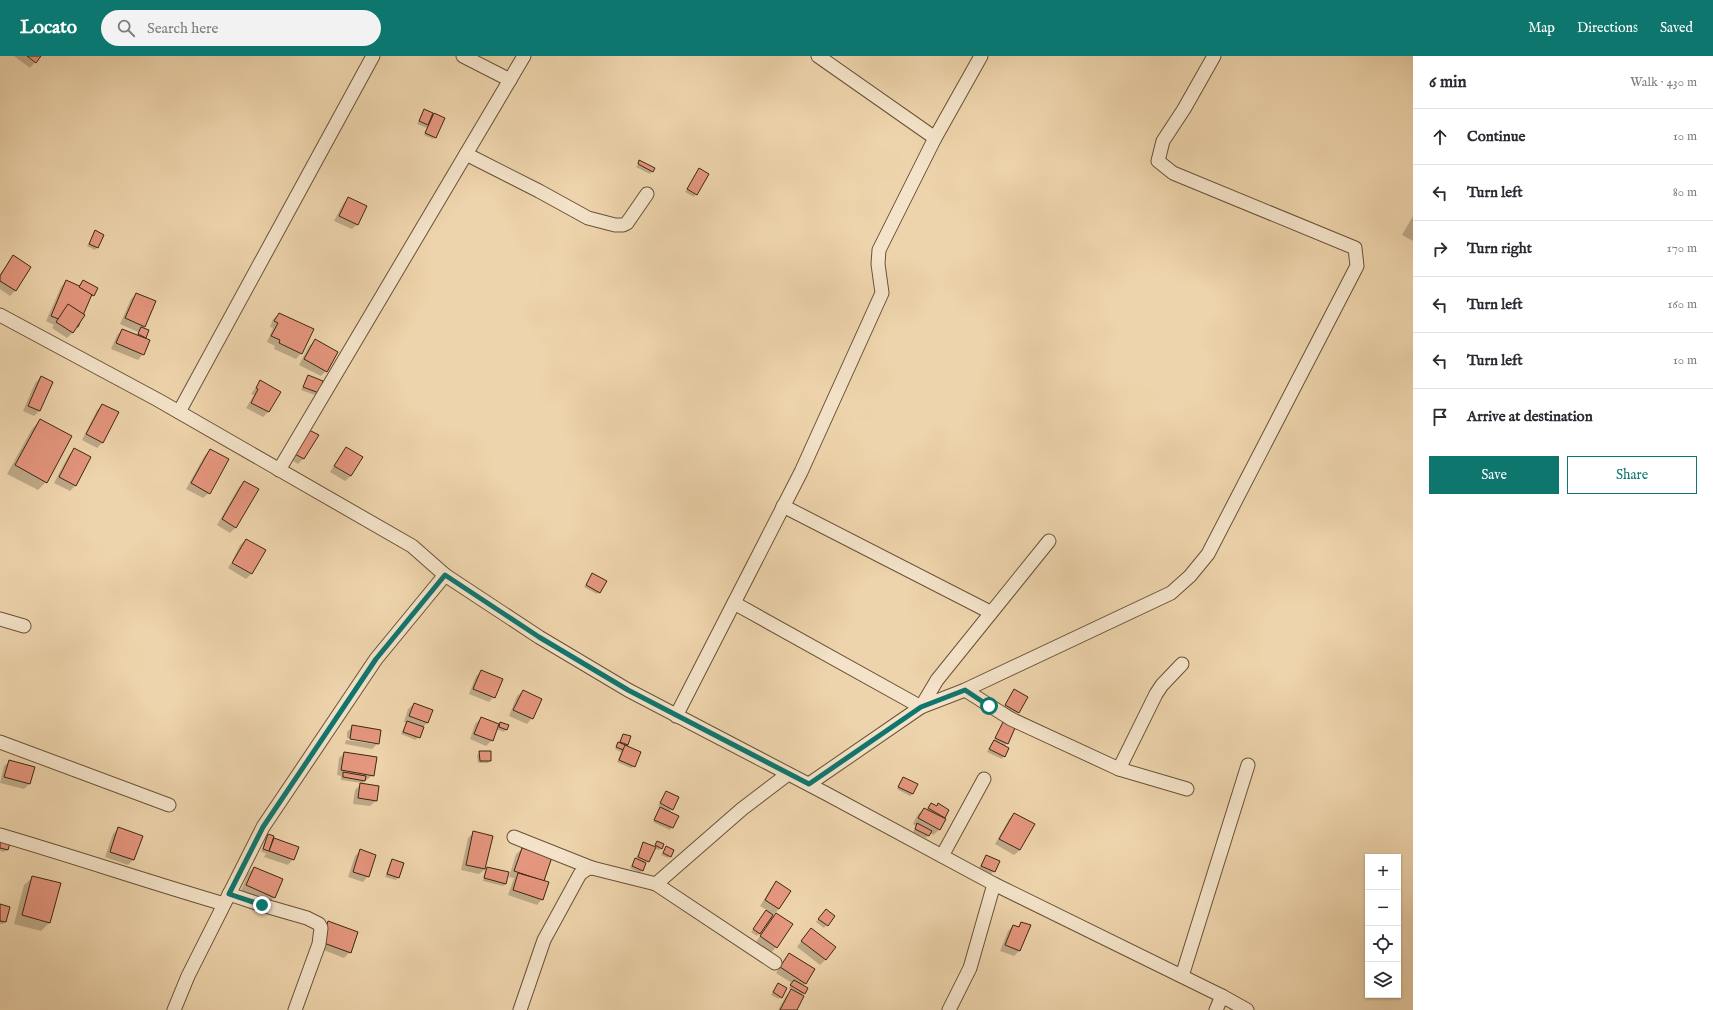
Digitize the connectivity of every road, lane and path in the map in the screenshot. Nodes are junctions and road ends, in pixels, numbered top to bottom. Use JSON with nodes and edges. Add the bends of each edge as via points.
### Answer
{"nodes":[{"id":1,"x":373,"y":56,"type":"edge"},
{"id":2,"x":463,"y":56,"type":"edge"},
{"id":3,"x":524,"y":56,"type":"edge"},
{"id":4,"x":818,"y":56,"type":"edge"},
{"id":5,"x":981,"y":56,"type":"edge"},
{"id":6,"x":1214,"y":56,"type":"edge"},
{"id":7,"x":510,"y":80,"type":"junction"},
{"id":8,"x":935,"y":138,"type":"junction"},
{"id":9,"x":466,"y":154,"type":"junction"},
{"id":10,"x":647,"y":194,"type":"dead end"},
{"id":11,"x":0,"y":315,"type":"edge"},
{"id":12,"x":179,"y":412,"type":"junction"},
{"id":13,"x":279,"y":470,"type":"junction"},
{"id":14,"x":783,"y":506,"type":"junction"},
{"id":15,"x":1049,"y":541,"type":"dead end"},
{"id":16,"x":445,"y":575,"type":"junction"},
{"id":17,"x":734,"y":603,"type":"junction"},
{"id":18,"x":990,"y":612,"type":"junction"},
{"id":19,"x":0,"y":619,"type":"edge"},
{"id":20,"x":24,"y":626,"type":"dead end"},
{"id":21,"x":1182,"y":664,"type":"dead end"},
{"id":22,"x":965,"y":690,"type":"junction"},
{"id":23,"x":921,"y":707,"type":"junction"},
{"id":24,"x":676,"y":716,"type":"junction"},
{"id":25,"x":0,"y":742,"type":"edge"},
{"id":26,"x":1248,"y":765,"type":"dead end"},
{"id":27,"x":1119,"y":769,"type":"junction"},
{"id":28,"x":788,"y":774,"type":"junction"},
{"id":29,"x":984,"y":779,"type":"dead end"},
{"id":30,"x":809,"y":784,"type":"junction"},
{"id":31,"x":1187,"y":789,"type":"dead end"},
{"id":32,"x":169,"y":805,"type":"dead end"},
{"id":33,"x":0,"y":835,"type":"edge"},
{"id":34,"x":514,"y":837,"type":"dead end"},
{"id":35,"x":942,"y":856,"type":"junction"},
{"id":36,"x":592,"y":868,"type":"junction"},
{"id":37,"x":656,"y":884,"type":"junction"},
{"id":38,"x":994,"y":884,"type":"junction"},
{"id":39,"x":227,"y":899,"type":"junction"},
{"id":40,"x":775,"y":963,"type":"dead end"},
{"id":41,"x":1182,"y":976,"type":"junction"},
{"id":42,"x":1222,"y":996,"type":"junction"},
{"id":43,"x":174,"y":1010,"type":"edge"},
{"id":44,"x":294,"y":1010,"type":"edge"},
{"id":45,"x":520,"y":1010,"type":"edge"},
{"id":46,"x":948,"y":1010,"type":"edge"},
{"id":47,"x":1216,"y":1010,"type":"edge"},
{"id":48,"x":1247,"y":1010,"type":"edge"}],
"edges":[{"from":1,"to":12,"type":"street"},
{"from":2,"to":7,"type":"street"},
{"from":3,"to":7,"type":"street"},
{"from":4,"to":8,"type":"street"},
{"from":5,"to":8,"type":"street"},
{"from":6,"to":22,"type":"street","via":[[1163,141],[1158,161],[1173,173],[1355,248],[1357,266],[1208,554],[1190,576],[1171,593]]},
{"from":7,"to":9,"type":"street"},
{"from":8,"to":14,"type":"street","via":[[879,250],[882,293]]},
{"from":9,"to":10,"type":"street","via":[[588,218],[603,223],[624,225]]},
{"from":9,"to":13,"type":"street"},
{"from":11,"to":12,"type":"street"},
{"from":12,"to":13,"type":"street"},
{"from":13,"to":16,"type":"street","via":[[412,546]]},
{"from":14,"to":17,"type":"street"},
{"from":14,"to":18,"type":"street"},
{"from":15,"to":18,"type":"street"},
{"from":16,"to":24,"type":"street","via":[[539,637]]},
{"from":16,"to":39,"type":"street","via":[[368,672],[263,827]]},
{"from":17,"to":23,"type":"street"},
{"from":17,"to":24,"type":"street"},
{"from":18,"to":23,"type":"street","via":[[937,680]]},
{"from":19,"to":20,"type":"street"},
{"from":21,"to":27,"type":"street","via":[[1156,694]]},
{"from":22,"to":23,"type":"street"},
{"from":22,"to":27,"type":"street","via":[[1011,719]]},
{"from":23,"to":30,"type":"street"},
{"from":24,"to":28,"type":"street"},
{"from":25,"to":32,"type":"street"},
{"from":26,"to":41,"type":"street"},
{"from":27,"to":31,"type":"street"},
{"from":28,"to":30,"type":"street"},
{"from":28,"to":37,"type":"street"},
{"from":29,"to":35,"type":"street"},
{"from":30,"to":35,"type":"street"},
{"from":33,"to":39,"type":"street","via":[[166,887]]},
{"from":34,"to":36,"type":"street"},
{"from":35,"to":38,"type":"street"},
{"from":36,"to":37,"type":"street"},
{"from":36,"to":45,"type":"street","via":[[580,874],[544,940]]},
{"from":37,"to":40,"type":"street"},
{"from":38,"to":41,"type":"street"},
{"from":38,"to":46,"type":"street","via":[[970,968]]},
{"from":39,"to":43,"type":"street","via":[[188,976]]},
{"from":39,"to":44,"type":"street","via":[[262,905],[319,924],[319,944]]},
{"from":41,"to":42,"type":"street"},
{"from":42,"to":47,"type":"street"},
{"from":42,"to":48,"type":"street"}]}
